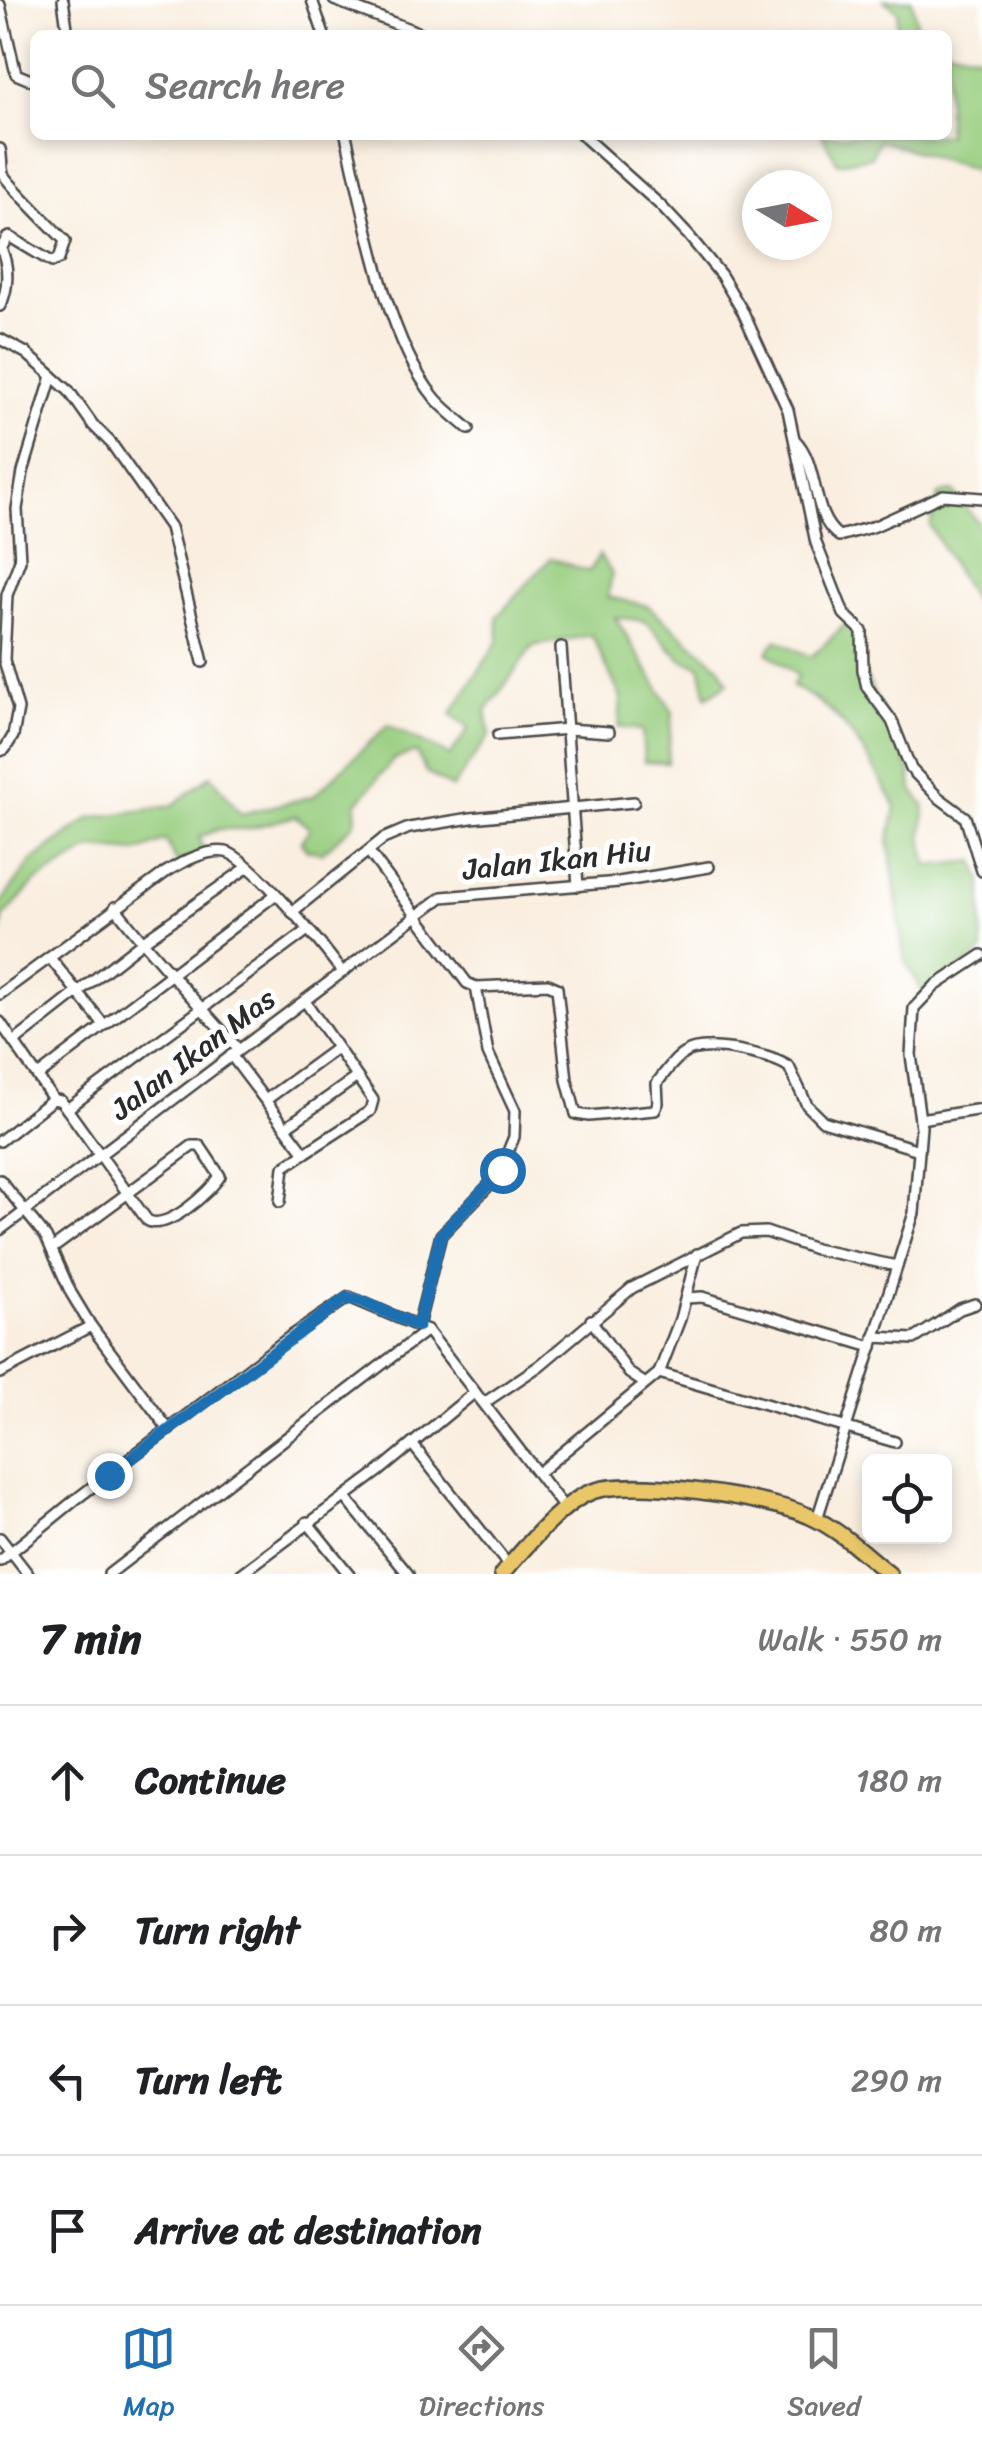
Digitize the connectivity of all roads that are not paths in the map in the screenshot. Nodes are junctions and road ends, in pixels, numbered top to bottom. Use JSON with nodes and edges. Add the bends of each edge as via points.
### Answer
{"nodes":[{"id":1,"x":63,"y":0,"type":"edge"},
{"id":2,"x":312,"y":0,"type":"edge"},
{"id":3,"x":334,"y":0,"type":"edge"},
{"id":4,"x":0,"y":5,"type":"edge"},
{"id":5,"x":67,"y":30,"type":"edge"},
{"id":6,"x":322,"y":30,"type":"edge"},
{"id":7,"x":411,"y":30,"type":"edge"},
{"id":8,"x":30,"y":80,"type":"edge"},
{"id":9,"x":347,"y":140,"type":"edge"},
{"id":10,"x":588,"y":140,"type":"edge"},
{"id":11,"x":0,"y":149,"type":"edge"},
{"id":12,"x":0,"y":306,"type":"edge"},
{"id":13,"x":0,"y":340,"type":"edge"},
{"id":14,"x":52,"y":376,"type":"junction"},
{"id":15,"x":469,"y":429,"type":"dead end"},
{"id":16,"x":793,"y":438,"type":"junction"},
{"id":17,"x":982,"y":498,"type":"edge"},
{"id":18,"x":824,"y":517,"type":"junction"},
{"id":19,"x":816,"y":543,"type":"junction"},
{"id":20,"x":560,"y":646,"type":"dead end"},
{"id":21,"x":204,"y":662,"type":"dead end"},
{"id":22,"x":568,"y":729,"type":"junction"},
{"id":23,"x":609,"y":732,"type":"dead end"},
{"id":24,"x":498,"y":735,"type":"dead end"},
{"id":25,"x":0,"y":751,"type":"edge"},
{"id":26,"x":634,"y":802,"type":"dead end"},
{"id":27,"x":575,"y":808,"type":"junction"},
{"id":28,"x":370,"y":852,"type":"junction"},
{"id":29,"x":248,"y":868,"type":"junction"},
{"id":30,"x":709,"y":868,"type":"dead end"},
{"id":31,"x":982,"y":871,"type":"edge"},
{"id":32,"x":578,"y":886,"type":"junction"},
{"id":33,"x":274,"y":895,"type":"junction"},
{"id":34,"x":115,"y":907,"type":"junction"},
{"id":35,"x":292,"y":912,"type":"junction"},
{"id":36,"x":416,"y":916,"type":"junction"},
{"id":37,"x":308,"y":930,"type":"junction"},
{"id":38,"x":142,"y":942,"type":"junction"},
{"id":39,"x":982,"y":955,"type":"edge"},
{"id":40,"x":50,"y":958,"type":"junction"},
{"id":41,"x":342,"y":972,"type":"junction"},
{"id":42,"x":170,"y":976,"type":"junction"},
{"id":43,"x":476,"y":987,"type":"junction"},
{"id":44,"x":78,"y":992,"type":"junction"},
{"id":45,"x":0,"y":994,"type":"edge"},
{"id":46,"x":304,"y":1001,"type":"junction"},
{"id":47,"x":203,"y":1008,"type":"junction"},
{"id":48,"x":0,"y":1022,"type":"edge"},
{"id":49,"x":104,"y":1025,"type":"junction"},
{"id":50,"x":14,"y":1042,"type":"junction"},
{"id":51,"x":337,"y":1048,"type":"junction"},
{"id":52,"x":234,"y":1052,"type":"junction"},
{"id":53,"x":38,"y":1076,"type":"junction"},
{"id":54,"x":357,"y":1077,"type":"junction"},
{"id":55,"x":53,"y":1099,"type":"junction"},
{"id":56,"x":267,"y":1099,"type":"junction"},
{"id":57,"x":67,"y":1109,"type":"junction"},
{"id":58,"x":982,"y":1109,"type":"edge"},
{"id":59,"x":920,"y":1119,"type":"junction"},
{"id":60,"x":286,"y":1126,"type":"junction"},
{"id":61,"x":0,"y":1141,"type":"edge"},
{"id":62,"x":919,"y":1150,"type":"junction"},
{"id":63,"x":304,"y":1153,"type":"junction"},
{"id":64,"x":99,"y":1156,"type":"junction"},
{"id":65,"x":0,"y":1180,"type":"edge"},
{"id":66,"x":126,"y":1192,"type":"junction"},
{"id":67,"x":280,"y":1202,"type":"dead end"},
{"id":68,"x":27,"y":1210,"type":"junction"},
{"id":69,"x":0,"y":1230,"type":"edge"},
{"id":70,"x":52,"y":1248,"type":"junction"},
{"id":71,"x":697,"y":1254,"type":"junction"},
{"id":72,"x":897,"y":1266,"type":"junction"},
{"id":73,"x":686,"y":1298,"type":"junction"},
{"id":74,"x":975,"y":1304,"type":"dead end"},
{"id":75,"x":591,"y":1320,"type":"junction"},
{"id":76,"x":90,"y":1326,"type":"junction"},
{"id":77,"x":422,"y":1328,"type":"junction"},
{"id":78,"x":873,"y":1342,"type":"junction"},
{"id":79,"x":0,"y":1373,"type":"edge"},
{"id":80,"x":630,"y":1373,"type":"junction"},
{"id":81,"x":659,"y":1373,"type":"junction"},
{"id":82,"x":644,"y":1384,"type":"junction"},
{"id":83,"x":475,"y":1392,"type":"junction"},
{"id":84,"x":634,"y":1393,"type":"junction"},
{"id":85,"x":484,"y":1404,"type":"junction"},
{"id":86,"x":847,"y":1427,"type":"junction"},
{"id":87,"x":169,"y":1430,"type":"junction"},
{"id":88,"x":894,"y":1442,"type":"dead end"},
{"id":89,"x":412,"y":1444,"type":"junction"},
{"id":90,"x":538,"y":1472,"type":"junction"},
{"id":91,"x":345,"y":1497,"type":"junction"},
{"id":92,"x":565,"y":1509,"type":"junction"},
{"id":93,"x":817,"y":1520,"type":"junction"},
{"id":94,"x":307,"y":1522,"type":"junction"},
{"id":95,"x":0,"y":1538,"type":"edge"},
{"id":96,"x":12,"y":1553,"type":"junction"},
{"id":97,"x":0,"y":1562,"type":"edge"},
{"id":98,"x":505,"y":1570,"type":"edge"},
{"id":99,"x":246,"y":1573,"type":"edge"},
{"id":100,"x":28,"y":1574,"type":"edge"},
{"id":101,"x":109,"y":1574,"type":"edge"},
{"id":102,"x":349,"y":1574,"type":"edge"},
{"id":103,"x":408,"y":1574,"type":"edge"},
{"id":104,"x":890,"y":1574,"type":"edge"}],
"edges":[{"from":1,"to":5,"type":"street"},
{"from":2,"to":6,"type":"street"},
{"from":3,"to":7,"type":"street"},
{"from":4,"to":8,"type":"street","via":[[16,74]]},
{"from":9,"to":15,"type":"street","via":[[402,337],[435,398]]},
{"from":10,"to":16,"type":"street","via":[[660,205],[721,275],[788,410]]},
{"from":11,"to":12,"type":"street","via":[[9,183],[66,246],[52,262],[6,238]]},
{"from":13,"to":14,"type":"street"},
{"from":14,"to":21,"type":"street","via":[[112,443],[170,526]]},
{"from":14,"to":25,"type":"street","via":[[22,472],[20,560],[7,595],[4,660],[18,709],[13,736]]},
{"from":16,"to":18,"type":"street","via":[[812,472]]},
{"from":16,"to":19,"type":"street"},
{"from":17,"to":18,"type":"street","via":[[943,496],[839,536]]},
{"from":18,"to":19,"type":"street"},
{"from":19,"to":31,"type":"street","via":[[844,614],[862,631],[868,687],[892,720],[912,769],[965,817]]},
{"from":20,"to":22,"type":"street"},
{"from":22,"to":23,"type":"street"},
{"from":22,"to":24,"type":"street"},
{"from":22,"to":27,"type":"street"},
{"from":26,"to":27,"type":"street"},
{"from":27,"to":28,"type":"street","via":[[408,828]]},
{"from":27,"to":32,"type":"street"},
{"from":28,"to":35,"type":"street"},
{"from":28,"to":36,"type":"street"},
{"from":29,"to":33,"type":"street"},
{"from":29,"to":34,"type":"street","via":[[224,852],[198,857]]},
{"from":29,"to":38,"type":"street"},
{"from":30,"to":32,"type":"street","name":"Jalan Ikan Hiu"},
{"from":32,"to":36,"type":"street","name":"Jalan Ikan Hiu","via":[[442,897]]},
{"from":33,"to":35,"type":"street"},
{"from":33,"to":42,"type":"street"},
{"from":34,"to":38,"type":"street"},
{"from":34,"to":40,"type":"street"},
{"from":35,"to":37,"type":"street"},
{"from":36,"to":41,"type":"street","name":"Jalan Ikan Mas"},
{"from":36,"to":43,"type":"street"},
{"from":37,"to":41,"type":"street"},
{"from":37,"to":47,"type":"street"},
{"from":38,"to":42,"type":"street"},
{"from":38,"to":44,"type":"street"},
{"from":39,"to":59,"type":"street","via":[[934,986],[914,1008],[910,1042]]},
{"from":40,"to":44,"type":"street"},
{"from":40,"to":45,"type":"street"},
{"from":41,"to":46,"type":"street","name":"Jalan Ikan Mas"},
{"from":42,"to":47,"type":"street"},
{"from":42,"to":49,"type":"street"},
{"from":43,"to":62,"type":"street","via":[[557,988],[572,1106],[580,1116],[651,1111],[658,1083],[687,1050],[727,1050],[786,1064],[811,1110],[832,1125]]},
{"from":43,"to":77,"type":"street","via":[[488,1054],[515,1110],[514,1137],[498,1176],[441,1235]]},
{"from":44,"to":49,"type":"street"},
{"from":44,"to":50,"type":"street"},
{"from":46,"to":51,"type":"street"},
{"from":46,"to":52,"type":"street","name":"Jalan Ikan Mas"},
{"from":47,"to":52,"type":"street"},
{"from":47,"to":57,"type":"street"},
{"from":48,"to":50,"type":"street"},
{"from":49,"to":53,"type":"street"},
{"from":50,"to":53,"type":"street"},
{"from":51,"to":54,"type":"street"},
{"from":51,"to":56,"type":"street"},
{"from":52,"to":56,"type":"street"},
{"from":52,"to":64,"type":"street","name":"Jalan Ikan Mas"},
{"from":53,"to":55,"type":"street"},
{"from":54,"to":60,"type":"street"},
{"from":54,"to":63,"type":"street","via":[[373,1107]]},
{"from":55,"to":57,"type":"street"},
{"from":55,"to":61,"type":"street"},
{"from":56,"to":60,"type":"street"},
{"from":57,"to":64,"type":"street"},
{"from":58,"to":59,"type":"street"},
{"from":59,"to":62,"type":"street"},
{"from":60,"to":63,"type":"street"},
{"from":62,"to":72,"type":"street","via":[[914,1213]]},
{"from":63,"to":67,"type":"street","via":[[284,1168]]},
{"from":64,"to":66,"type":"street"},
{"from":64,"to":68,"type":"street","name":"Jalan Ikan Mas"},
{"from":65,"to":68,"type":"street"},
{"from":66,"to":66,"type":"street","via":[[196,1145],[220,1176],[160,1225],[150,1224]]},
{"from":66,"to":70,"type":"street"},
{"from":68,"to":69,"type":"street","name":"Jalan Ikan Mas"},
{"from":68,"to":70,"type":"street"},
{"from":70,"to":76,"type":"street"},
{"from":71,"to":72,"type":"street","via":[[756,1231]]},
{"from":71,"to":73,"type":"street"},
{"from":71,"to":75,"type":"street","via":[[632,1288]]},
{"from":72,"to":78,"type":"street"},
{"from":73,"to":78,"type":"street"},
{"from":73,"to":81,"type":"street"},
{"from":74,"to":78,"type":"street","via":[[914,1340]]},
{"from":75,"to":80,"type":"street"},
{"from":75,"to":85,"type":"street"},
{"from":76,"to":79,"type":"street"},
{"from":76,"to":87,"type":"street"},
{"from":77,"to":83,"type":"street"},
{"from":77,"to":87,"type":"street","via":[[346,1298]]},
{"from":77,"to":101,"type":"street"},
{"from":78,"to":86,"type":"street"},
{"from":80,"to":82,"type":"street"},
{"from":80,"to":84,"type":"street"},
{"from":81,"to":82,"type":"street"},
{"from":81,"to":86,"type":"street"},
{"from":82,"to":84,"type":"street"},
{"from":83,"to":85,"type":"street"},
{"from":83,"to":89,"type":"street"},
{"from":84,"to":90,"type":"street"},
{"from":85,"to":90,"type":"street"},
{"from":86,"to":88,"type":"street"},
{"from":86,"to":93,"type":"street"},
{"from":87,"to":96,"type":"street"},
{"from":89,"to":91,"type":"street"},
{"from":89,"to":98,"type":"street"},
{"from":90,"to":92,"type":"street"},
{"from":91,"to":94,"type":"street"},
{"from":91,"to":103,"type":"street"},
{"from":92,"to":93,"type":"highway","via":[[600,1489],[648,1488],[752,1499]]},
{"from":92,"to":98,"type":"highway"},
{"from":93,"to":104,"type":"highway"},
{"from":94,"to":99,"type":"street"},
{"from":94,"to":102,"type":"street"},
{"from":95,"to":96,"type":"street"},
{"from":96,"to":97,"type":"street"},
{"from":96,"to":100,"type":"street"}]}
